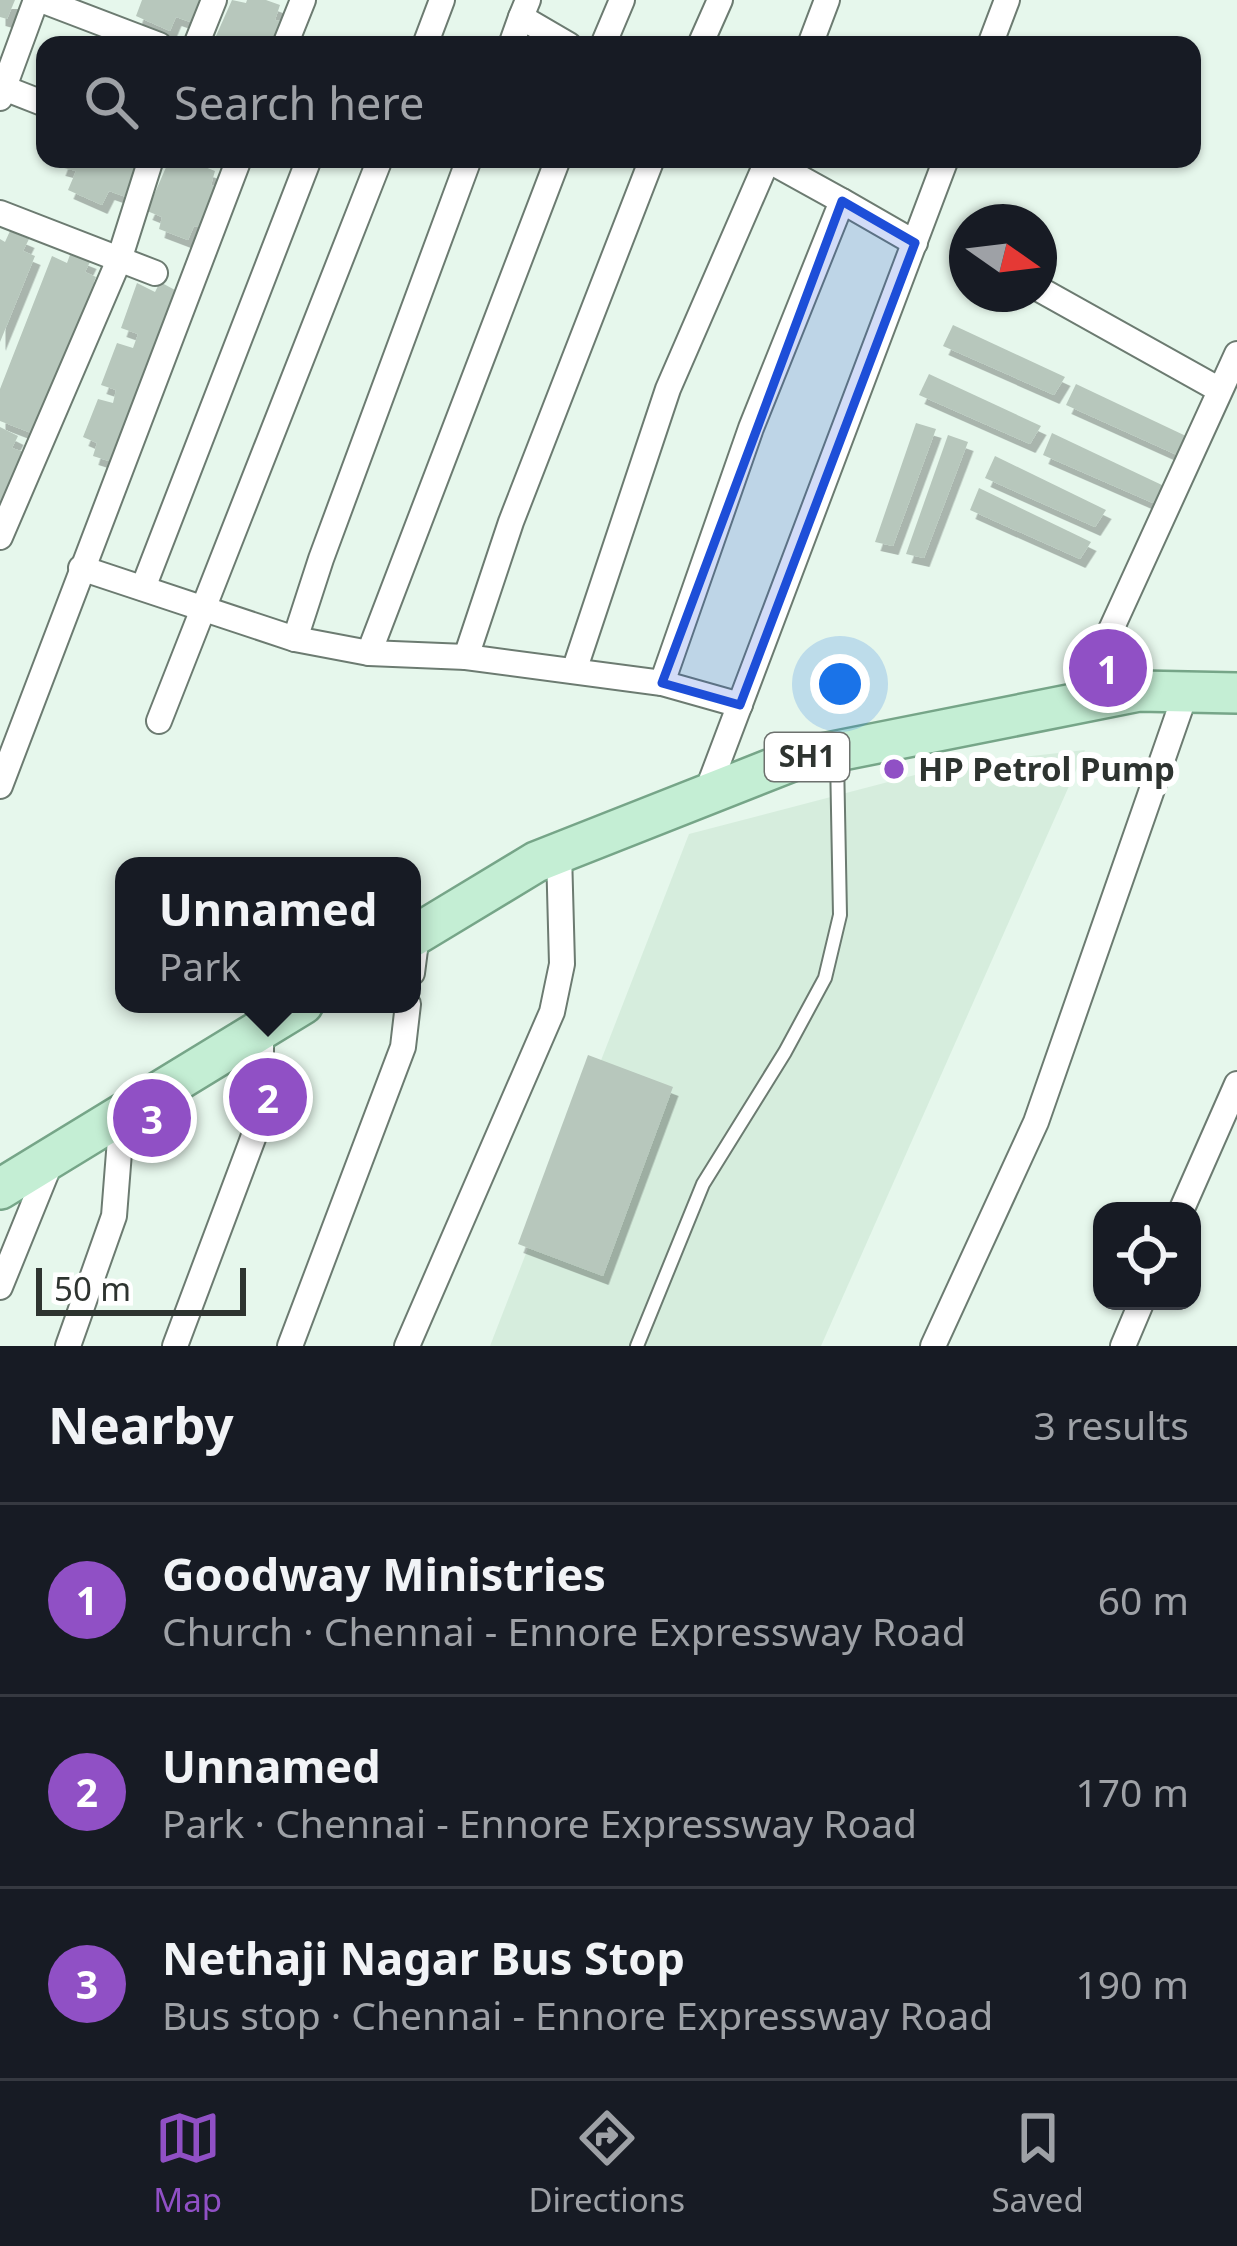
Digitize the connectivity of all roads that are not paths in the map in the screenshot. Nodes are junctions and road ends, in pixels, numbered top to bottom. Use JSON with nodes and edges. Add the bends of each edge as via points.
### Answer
{"nodes":[{"id":1,"x":39,"y":0,"type":"edge"},
{"id":2,"x":214,"y":0,"type":"edge"},
{"id":3,"x":303,"y":0,"type":"edge"},
{"id":4,"x":442,"y":0,"type":"edge"},
{"id":5,"x":622,"y":0,"type":"edge"},
{"id":6,"x":720,"y":0,"type":"edge"},
{"id":7,"x":827,"y":0,"type":"edge"},
{"id":8,"x":1006,"y":0,"type":"edge"},
{"id":9,"x":525,"y":8,"type":"edge"},
{"id":10,"x":134,"y":36,"type":"edge"},
{"id":11,"x":200,"y":36,"type":"edge"},
{"id":12,"x":289,"y":36,"type":"edge"},
{"id":13,"x":428,"y":36,"type":"edge"},
{"id":14,"x":558,"y":36,"type":"edge"},
{"id":15,"x":607,"y":36,"type":"edge"},
{"id":16,"x":704,"y":36,"type":"edge"},
{"id":17,"x":813,"y":36,"type":"edge"},
{"id":18,"x":993,"y":36,"type":"edge"},
{"id":19,"x":2,"y":93,"type":"edge"},
{"id":20,"x":36,"y":102,"type":"edge"},
{"id":21,"x":148,"y":168,"type":"edge"},
{"id":22,"x":236,"y":168,"type":"edge"},
{"id":23,"x":306,"y":168,"type":"edge"},
{"id":24,"x":376,"y":168,"type":"edge"},
{"id":25,"x":466,"y":168,"type":"edge"},
{"id":26,"x":555,"y":168,"type":"edge"},
{"id":27,"x":649,"y":168,"type":"edge"},
{"id":28,"x":764,"y":168,"type":"edge"},
{"id":29,"x":784,"y":168,"type":"edge"},
{"id":30,"x":943,"y":168,"type":"edge"},
{"id":31,"x":842,"y":201,"type":"junction"},
{"id":32,"x":0,"y":213,"type":"edge"},
{"id":33,"x":915,"y":243,"type":"junction"},
{"id":34,"x":118,"y":260,"type":"junction"},
{"id":35,"x":155,"y":273,"type":"dead end"},
{"id":36,"x":1057,"y":299,"type":"edge"},
{"id":37,"x":1237,"y":354,"type":"edge"},
{"id":38,"x":1218,"y":389,"type":"junction"},
{"id":39,"x":0,"y":537,"type":"edge"},
{"id":40,"x":81,"y":568,"type":"junction"},
{"id":41,"x":143,"y":589,"type":"junction"},
{"id":42,"x":204,"y":609,"type":"junction"},
{"id":43,"x":295,"y":640,"type":"junction"},
{"id":44,"x":369,"y":653,"type":"junction"},
{"id":45,"x":466,"y":657,"type":"junction"},
{"id":46,"x":574,"y":671,"type":"junction"},
{"id":47,"x":662,"y":682,"type":"junction"},
{"id":48,"x":1234,"y":686,"type":"edge"},
{"id":49,"x":1186,"y":692,"type":"junction"},
{"id":50,"x":1077,"y":704,"type":"junction"},
{"id":51,"x":740,"y":705,"type":"junction"},
{"id":52,"x":159,"y":721,"type":"dead end"},
{"id":53,"x":837,"y":751,"type":"junction"},
{"id":54,"x":0,"y":785,"type":"edge"},
{"id":55,"x":706,"y":794,"type":"junction"},
{"id":56,"x":559,"y":853,"type":"junction"},
{"id":57,"x":421,"y":943,"type":"edge"},
{"id":58,"x":288,"y":1013,"type":"edge"},
{"id":59,"x":407,"y":1013,"type":"edge"},
{"id":60,"x":261,"y":1030,"type":"junction"},
{"id":61,"x":1237,"y":1084,"type":"edge"},
{"id":62,"x":122,"y":1114,"type":"junction"},
{"id":63,"x":52,"y":1157,"type":"junction"},
{"id":64,"x":0,"y":1190,"type":"edge"},
{"id":65,"x":1185,"y":1202,"type":"edge"},
{"id":66,"x":0,"y":1287,"type":"edge"},
{"id":67,"x":1138,"y":1310,"type":"edge"},
{"id":68,"x":68,"y":1346,"type":"edge"},
{"id":69,"x":175,"y":1346,"type":"edge"},
{"id":70,"x":290,"y":1346,"type":"edge"},
{"id":71,"x":407,"y":1346,"type":"edge"},
{"id":72,"x":637,"y":1346,"type":"edge"},
{"id":73,"x":933,"y":1346,"type":"edge"},
{"id":74,"x":1123,"y":1346,"type":"edge"}],
"edges":[{"from":1,"to":10,"type":"street"},
{"from":1,"to":19,"type":"street"},
{"from":2,"to":11,"type":"street"},
{"from":3,"to":12,"type":"street"},
{"from":4,"to":13,"type":"street"},
{"from":5,"to":15,"type":"street"},
{"from":6,"to":16,"type":"street"},
{"from":7,"to":17,"type":"street"},
{"from":8,"to":18,"type":"street"},
{"from":9,"to":14,"type":"street"},
{"from":19,"to":20,"type":"street"},
{"from":21,"to":34,"type":"street"},
{"from":22,"to":40,"type":"street"},
{"from":23,"to":41,"type":"street"},
{"from":24,"to":42,"type":"street"},
{"from":25,"to":43,"type":"street"},
{"from":26,"to":44,"type":"street"},
{"from":27,"to":45,"type":"street"},
{"from":28,"to":46,"type":"street","via":[[668,389]]},
{"from":29,"to":31,"type":"street"},
{"from":30,"to":33,"type":"street"},
{"from":31,"to":33,"type":"street"},
{"from":31,"to":47,"type":"street"},
{"from":32,"to":34,"type":"street"},
{"from":33,"to":51,"type":"street"},
{"from":34,"to":35,"type":"street"},
{"from":34,"to":39,"type":"street"},
{"from":36,"to":38,"type":"street"},
{"from":37,"to":38,"type":"street"},
{"from":38,"to":50,"type":"street"},
{"from":40,"to":41,"type":"street"},
{"from":40,"to":54,"type":"street"},
{"from":41,"to":42,"type":"street"},
{"from":42,"to":43,"type":"street"},
{"from":42,"to":52,"type":"street"},
{"from":43,"to":44,"type":"street"},
{"from":44,"to":45,"type":"street"},
{"from":45,"to":46,"type":"street"},
{"from":46,"to":47,"type":"street"},
{"from":47,"to":51,"type":"street"},
{"from":48,"to":49,"type":"main road","number":"SH1"},
{"from":49,"to":50,"type":"main road","number":"SH1"},
{"from":49,"to":73,"type":"street","via":[[1036,1121]]},
{"from":50,"to":53,"type":"main road","number":"SH1"},
{"from":51,"to":55,"type":"street"},
{"from":53,"to":55,"type":"main road","number":"SH1"},
{"from":53,"to":72,"type":"lane","via":[[841,915],[825,978],[703,1184]]},
{"from":55,"to":56,"type":"main road","number":"SH1"},
{"from":56,"to":57,"type":"main road","number":"SH1"},
{"from":56,"to":71,"type":"street","via":[[562,964],[552,1012]]},
{"from":58,"to":60,"type":"main road"},
{"from":59,"to":70,"type":"street","via":[[403,1046]]},
{"from":60,"to":62,"type":"main road"},
{"from":60,"to":69,"type":"street","via":[[261,1117]]},
{"from":61,"to":65,"type":"street"},
{"from":62,"to":63,"type":"main road"},
{"from":62,"to":68,"type":"street","via":[[114,1216]]},
{"from":63,"to":64,"type":"main road"},
{"from":63,"to":66,"type":"street"},
{"from":67,"to":74,"type":"street"}]}
